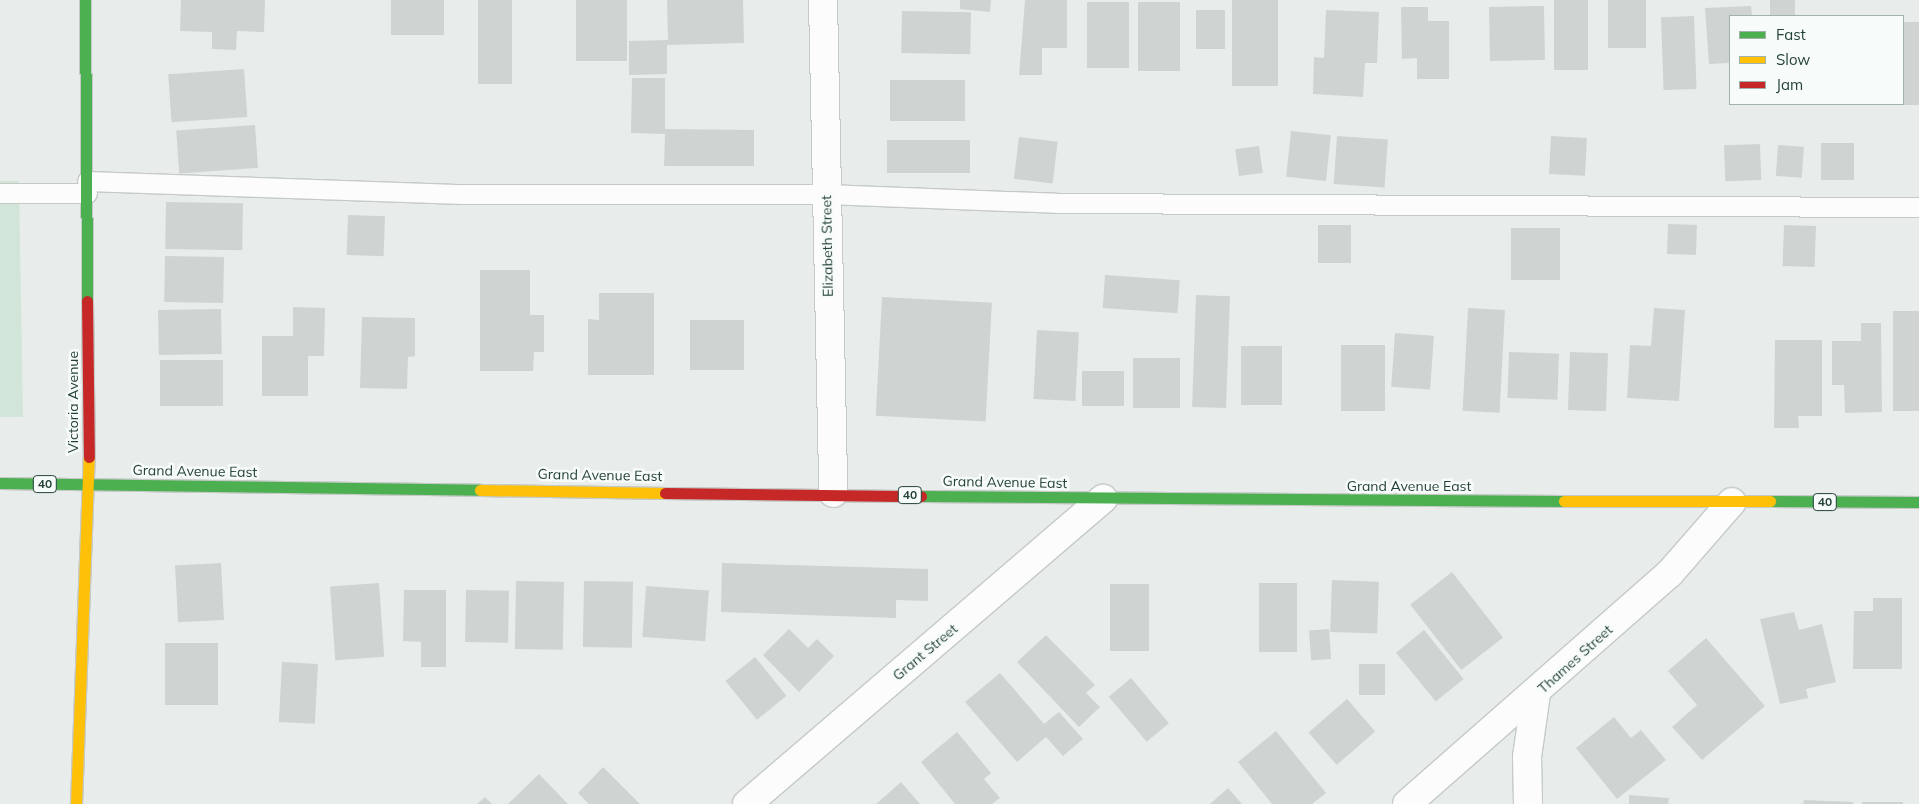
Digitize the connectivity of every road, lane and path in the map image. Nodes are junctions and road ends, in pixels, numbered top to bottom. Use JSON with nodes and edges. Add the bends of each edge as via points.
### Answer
{"nodes":[{"id":1,"x":85,"y":0,"type":"edge"},
{"id":2,"x":823,"y":0,"type":"edge"},
{"id":3,"x":87,"y":187,"type":"junction"},
{"id":4,"x":0,"y":193,"type":"edge"},
{"id":5,"x":826,"y":194,"type":"junction"},
{"id":6,"x":1919,"y":207,"type":"edge"},
{"id":7,"x":0,"y":483,"type":"edge"},
{"id":8,"x":89,"y":484,"type":"junction"},
{"id":9,"x":833,"y":493,"type":"junction"},
{"id":10,"x":1103,"y":499,"type":"junction"},
{"id":11,"x":1732,"y":502,"type":"junction"},
{"id":12,"x":1919,"y":502,"type":"edge"},
{"id":13,"x":1536,"y":694,"type":"junction"},
{"id":14,"x":76,"y":804,"type":"edge"},
{"id":15,"x":747,"y":804,"type":"edge"},
{"id":16,"x":1407,"y":804,"type":"edge"},
{"id":17,"x":1528,"y":804,"type":"edge"}],
"edges":[{"from":1,"to":3,"type":"main road","name":"Victoria Avenue"},
{"from":2,"to":5,"type":"street","name":"Elizabeth Street"},
{"from":3,"to":4,"type":"lane"},
{"from":3,"to":5,"type":"lane","via":[[463,194]]},
{"from":3,"to":8,"type":"main road","name":"Victoria Avenue"},
{"from":5,"to":6,"type":"lane","via":[[1056,203]]},
{"from":5,"to":9,"type":"street","name":"Elizabeth Street"},
{"from":7,"to":8,"type":"main road","name":"Grand Avenue East","number":"40"},
{"from":8,"to":9,"type":"main road","name":"Grand Avenue East","number":"40"},
{"from":8,"to":14,"type":"main road","name":"Victoria Avenue"},
{"from":9,"to":10,"type":"main road","name":"Grand Avenue East","number":"40"},
{"from":10,"to":11,"type":"main road","name":"Grand Avenue East","number":"40"},
{"from":10,"to":15,"type":"street","name":"Grant Street"},
{"from":11,"to":12,"type":"main road","name":"Grand Avenue East","number":"40"},
{"from":11,"to":13,"type":"street","name":"Thames Street","via":[[1670,573]]},
{"from":13,"to":16,"type":"street","name":"Thames Street"},
{"from":13,"to":17,"type":"street","via":[[1528,757]]}]}
